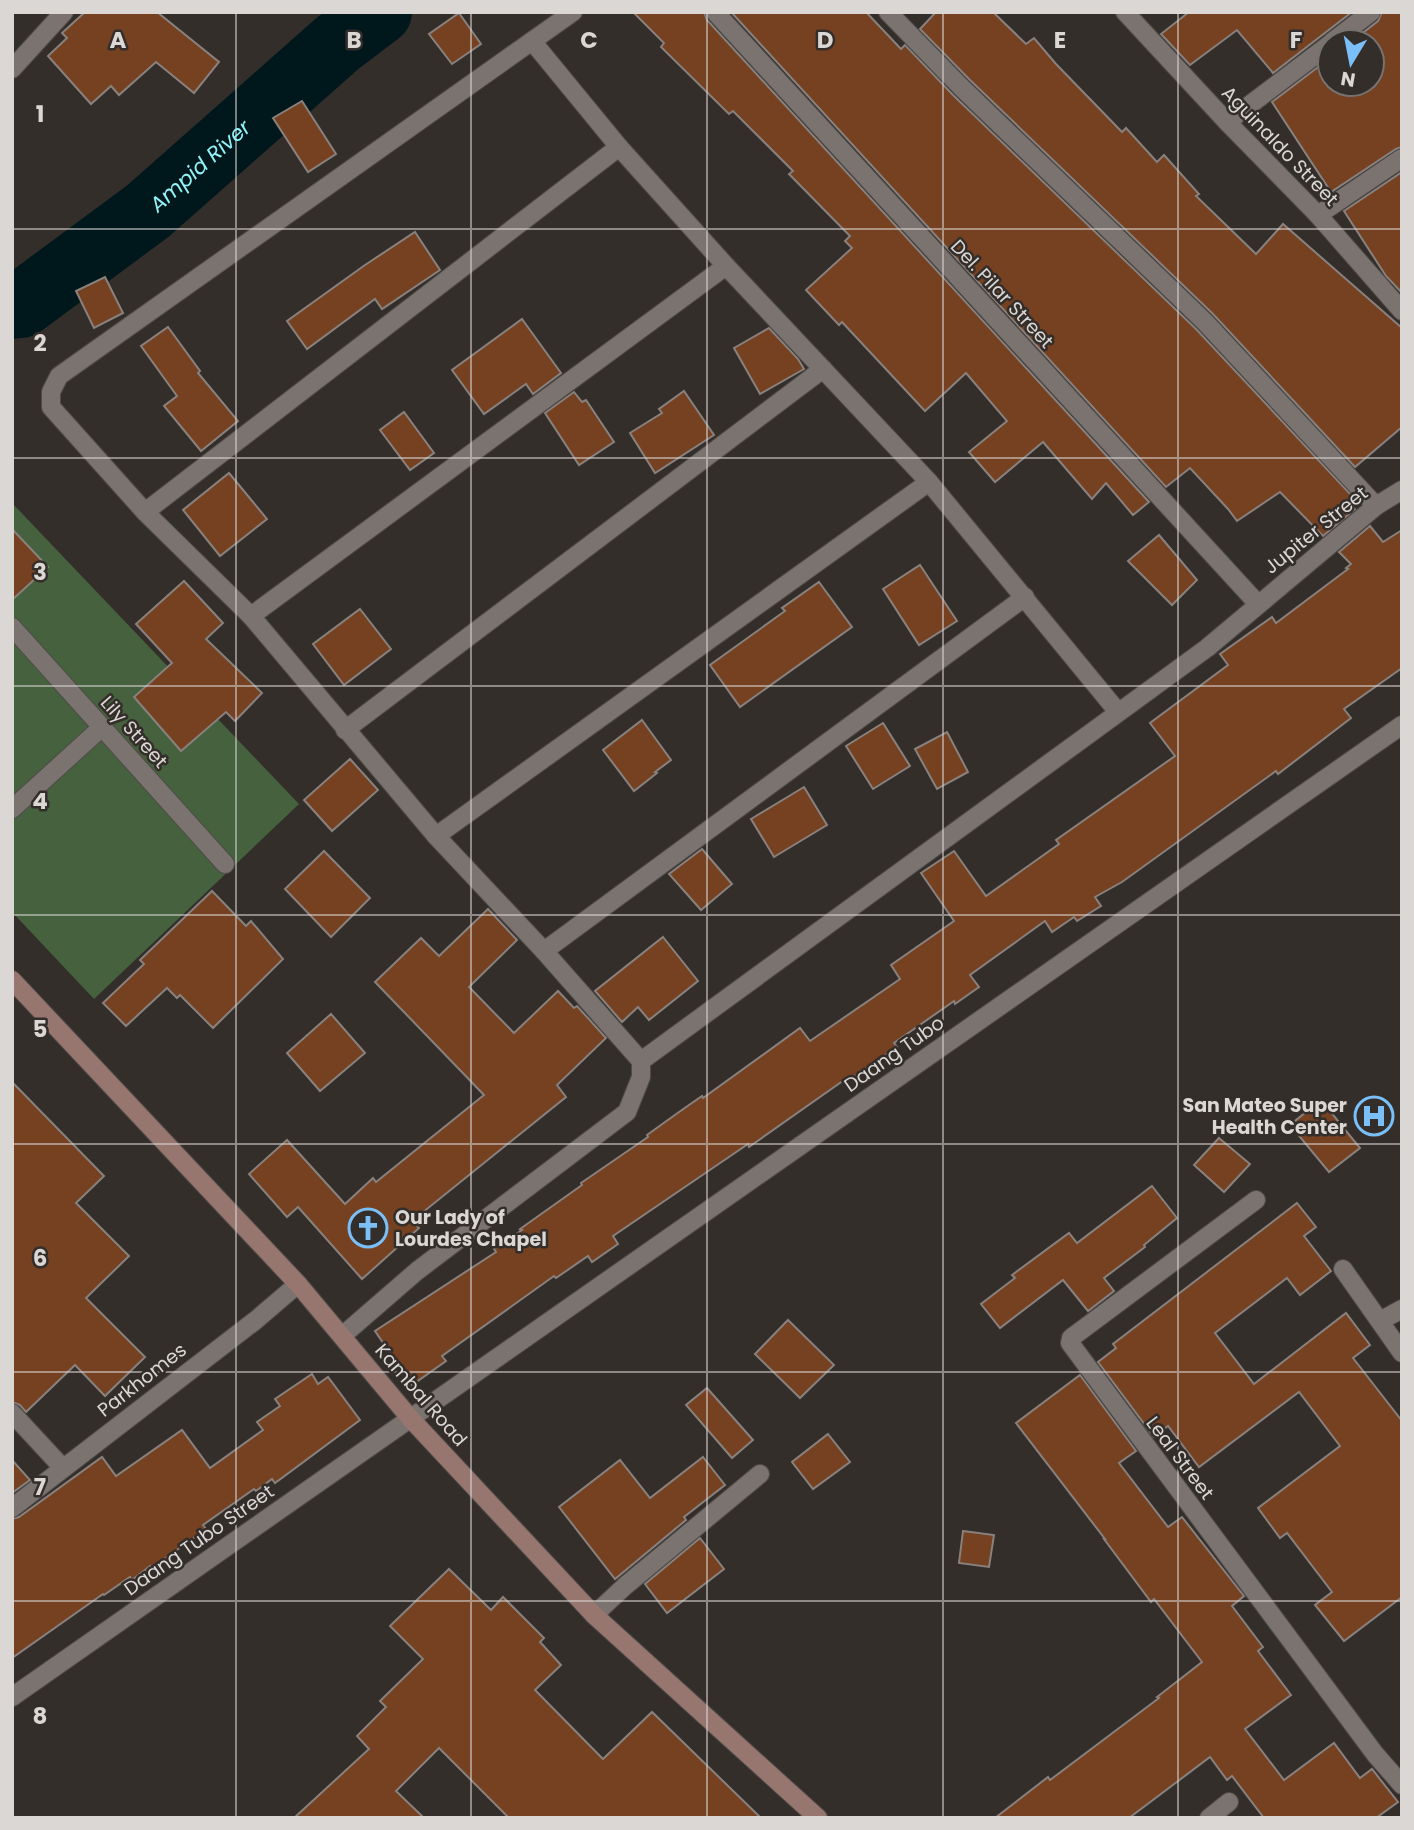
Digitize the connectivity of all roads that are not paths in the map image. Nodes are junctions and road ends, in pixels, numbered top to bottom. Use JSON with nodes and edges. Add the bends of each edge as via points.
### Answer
{"nodes":[{"id":1,"x":64,"y":12,"type":"edge"},
{"id":2,"x":573,"y":12,"type":"edge"},
{"id":3,"x":715,"y":12,"type":"edge"},
{"id":4,"x":888,"y":12,"type":"edge"},
{"id":5,"x":1371,"y":12,"type":"edge"},
{"id":6,"x":1131,"y":14,"type":"edge"},
{"id":7,"x":1350,"y":28,"type":"edge"},
{"id":8,"x":532,"y":41,"type":"junction"},
{"id":9,"x":1316,"y":54,"type":"edge"},
{"id":10,"x":12,"y":69,"type":"edge"},
{"id":11,"x":1227,"y":122,"type":"junction"},
{"id":12,"x":619,"y":147,"type":"junction"},
{"id":13,"x":1402,"y":158,"type":"edge"},
{"id":14,"x":1318,"y":215,"type":"junction"},
{"id":15,"x":726,"y":266,"type":"junction"},
{"id":16,"x":1401,"y":311,"type":"edge"},
{"id":17,"x":823,"y":369,"type":"junction"},
{"id":18,"x":929,"y":482,"type":"junction"},
{"id":19,"x":1402,"y":490,"type":"edge"},
{"id":20,"x":1376,"y":506,"type":"junction"},
{"id":21,"x":145,"y":512,"type":"junction"},
{"id":22,"x":1025,"y":597,"type":"junction"},
{"id":23,"x":1258,"y":604,"type":"junction"},
{"id":24,"x":251,"y":616,"type":"junction"},
{"id":25,"x":12,"y":627,"type":"edge"},
{"id":26,"x":1118,"y":712,"type":"junction"},
{"id":27,"x":1402,"y":725,"type":"edge"},
{"id":28,"x":101,"y":727,"type":"junction"},
{"id":29,"x":345,"y":730,"type":"junction"},
{"id":30,"x":12,"y":809,"type":"edge"},
{"id":31,"x":436,"y":836,"type":"junction"},
{"id":32,"x":225,"y":864,"type":"dead end"},
{"id":33,"x":544,"y":951,"type":"junction"},
{"id":34,"x":12,"y":980,"type":"edge"},
{"id":35,"x":641,"y":1061,"type":"junction"},
{"id":36,"x":1256,"y":1200,"type":"dead end"},
{"id":37,"x":1343,"y":1269,"type":"dead end"},
{"id":38,"x":298,"y":1284,"type":"junction"},
{"id":39,"x":1402,"y":1309,"type":"edge"},
{"id":40,"x":1380,"y":1321,"type":"junction"},
{"id":41,"x":342,"y":1336,"type":"junction"},
{"id":42,"x":1402,"y":1353,"type":"edge"},
{"id":43,"x":12,"y":1413,"type":"edge"},
{"id":44,"x":410,"y":1418,"type":"junction"},
{"id":45,"x":62,"y":1468,"type":"junction"},
{"id":46,"x":760,"y":1474,"type":"dead end"},
{"id":47,"x":12,"y":1508,"type":"edge"},
{"id":48,"x":594,"y":1615,"type":"junction"},
{"id":49,"x":12,"y":1697,"type":"edge"},
{"id":50,"x":1402,"y":1785,"type":"edge"},
{"id":51,"x":1229,"y":1802,"type":"dead end"},
{"id":52,"x":818,"y":1818,"type":"edge"},
{"id":53,"x":1209,"y":1818,"type":"edge"}],
"edges":[{"from":1,"to":10,"type":"street"},
{"from":2,"to":8,"type":"street"},
{"from":3,"to":23,"type":"street","name":"Del. Pilar Street"},
{"from":4,"to":20,"type":"street","via":[[1205,322]]},
{"from":5,"to":7,"type":"street"},
{"from":6,"to":11,"type":"street","name":"Aguinaldo Street"},
{"from":8,"to":12,"type":"street"},
{"from":8,"to":21,"type":"street","via":[[59,376],[51,392],[51,407]]},
{"from":9,"to":11,"type":"street"},
{"from":11,"to":14,"type":"street","name":"Aguinaldo Street"},
{"from":12,"to":15,"type":"street"},
{"from":12,"to":21,"type":"street"},
{"from":13,"to":14,"type":"street"},
{"from":14,"to":16,"type":"street","name":"Aguinaldo Street"},
{"from":15,"to":17,"type":"street"},
{"from":15,"to":24,"type":"street"},
{"from":17,"to":18,"type":"street"},
{"from":17,"to":29,"type":"street"},
{"from":18,"to":22,"type":"street"},
{"from":18,"to":31,"type":"street"},
{"from":19,"to":20,"type":"street","name":"Jupiter Street"},
{"from":20,"to":23,"type":"street","name":"Jupiter Street"},
{"from":21,"to":24,"type":"street"},
{"from":22,"to":26,"type":"street"},
{"from":22,"to":33,"type":"street"},
{"from":23,"to":26,"type":"street","name":"Jupiter Street","via":[[1207,648]]},
{"from":24,"to":29,"type":"street"},
{"from":25,"to":28,"type":"street","name":"Lily Street"},
{"from":26,"to":35,"type":"street","name":"Jupiter Street"},
{"from":27,"to":44,"type":"street","name":"Daang Tubo"},
{"from":28,"to":30,"type":"street"},
{"from":28,"to":32,"type":"street","name":"Lily Street"},
{"from":29,"to":31,"type":"street"},
{"from":31,"to":33,"type":"street"},
{"from":33,"to":35,"type":"street"},
{"from":34,"to":38,"type":"main road","name":"Kambal Road"},
{"from":35,"to":41,"type":"street","via":[[641,1077],[627,1112],[417,1271]]},
{"from":36,"to":50,"type":"street","name":"Leal Street","via":[[1070,1343]]},
{"from":37,"to":40,"type":"street"},
{"from":38,"to":41,"type":"main road","name":"Kambal Road"},
{"from":38,"to":45,"type":"street","name":"Parkhomes"},
{"from":39,"to":40,"type":"street"},
{"from":40,"to":42,"type":"street"},
{"from":41,"to":44,"type":"main road","name":"Kambal Road"},
{"from":43,"to":45,"type":"street"},
{"from":44,"to":48,"type":"main road","name":"Kambal Road"},
{"from":44,"to":49,"type":"street","name":"Daang Tubo Street"},
{"from":45,"to":47,"type":"street","name":"Parkhomes"},
{"from":46,"to":48,"type":"street"},
{"from":48,"to":52,"type":"main road","name":"Kambal Road"},
{"from":51,"to":53,"type":"street"}]}
